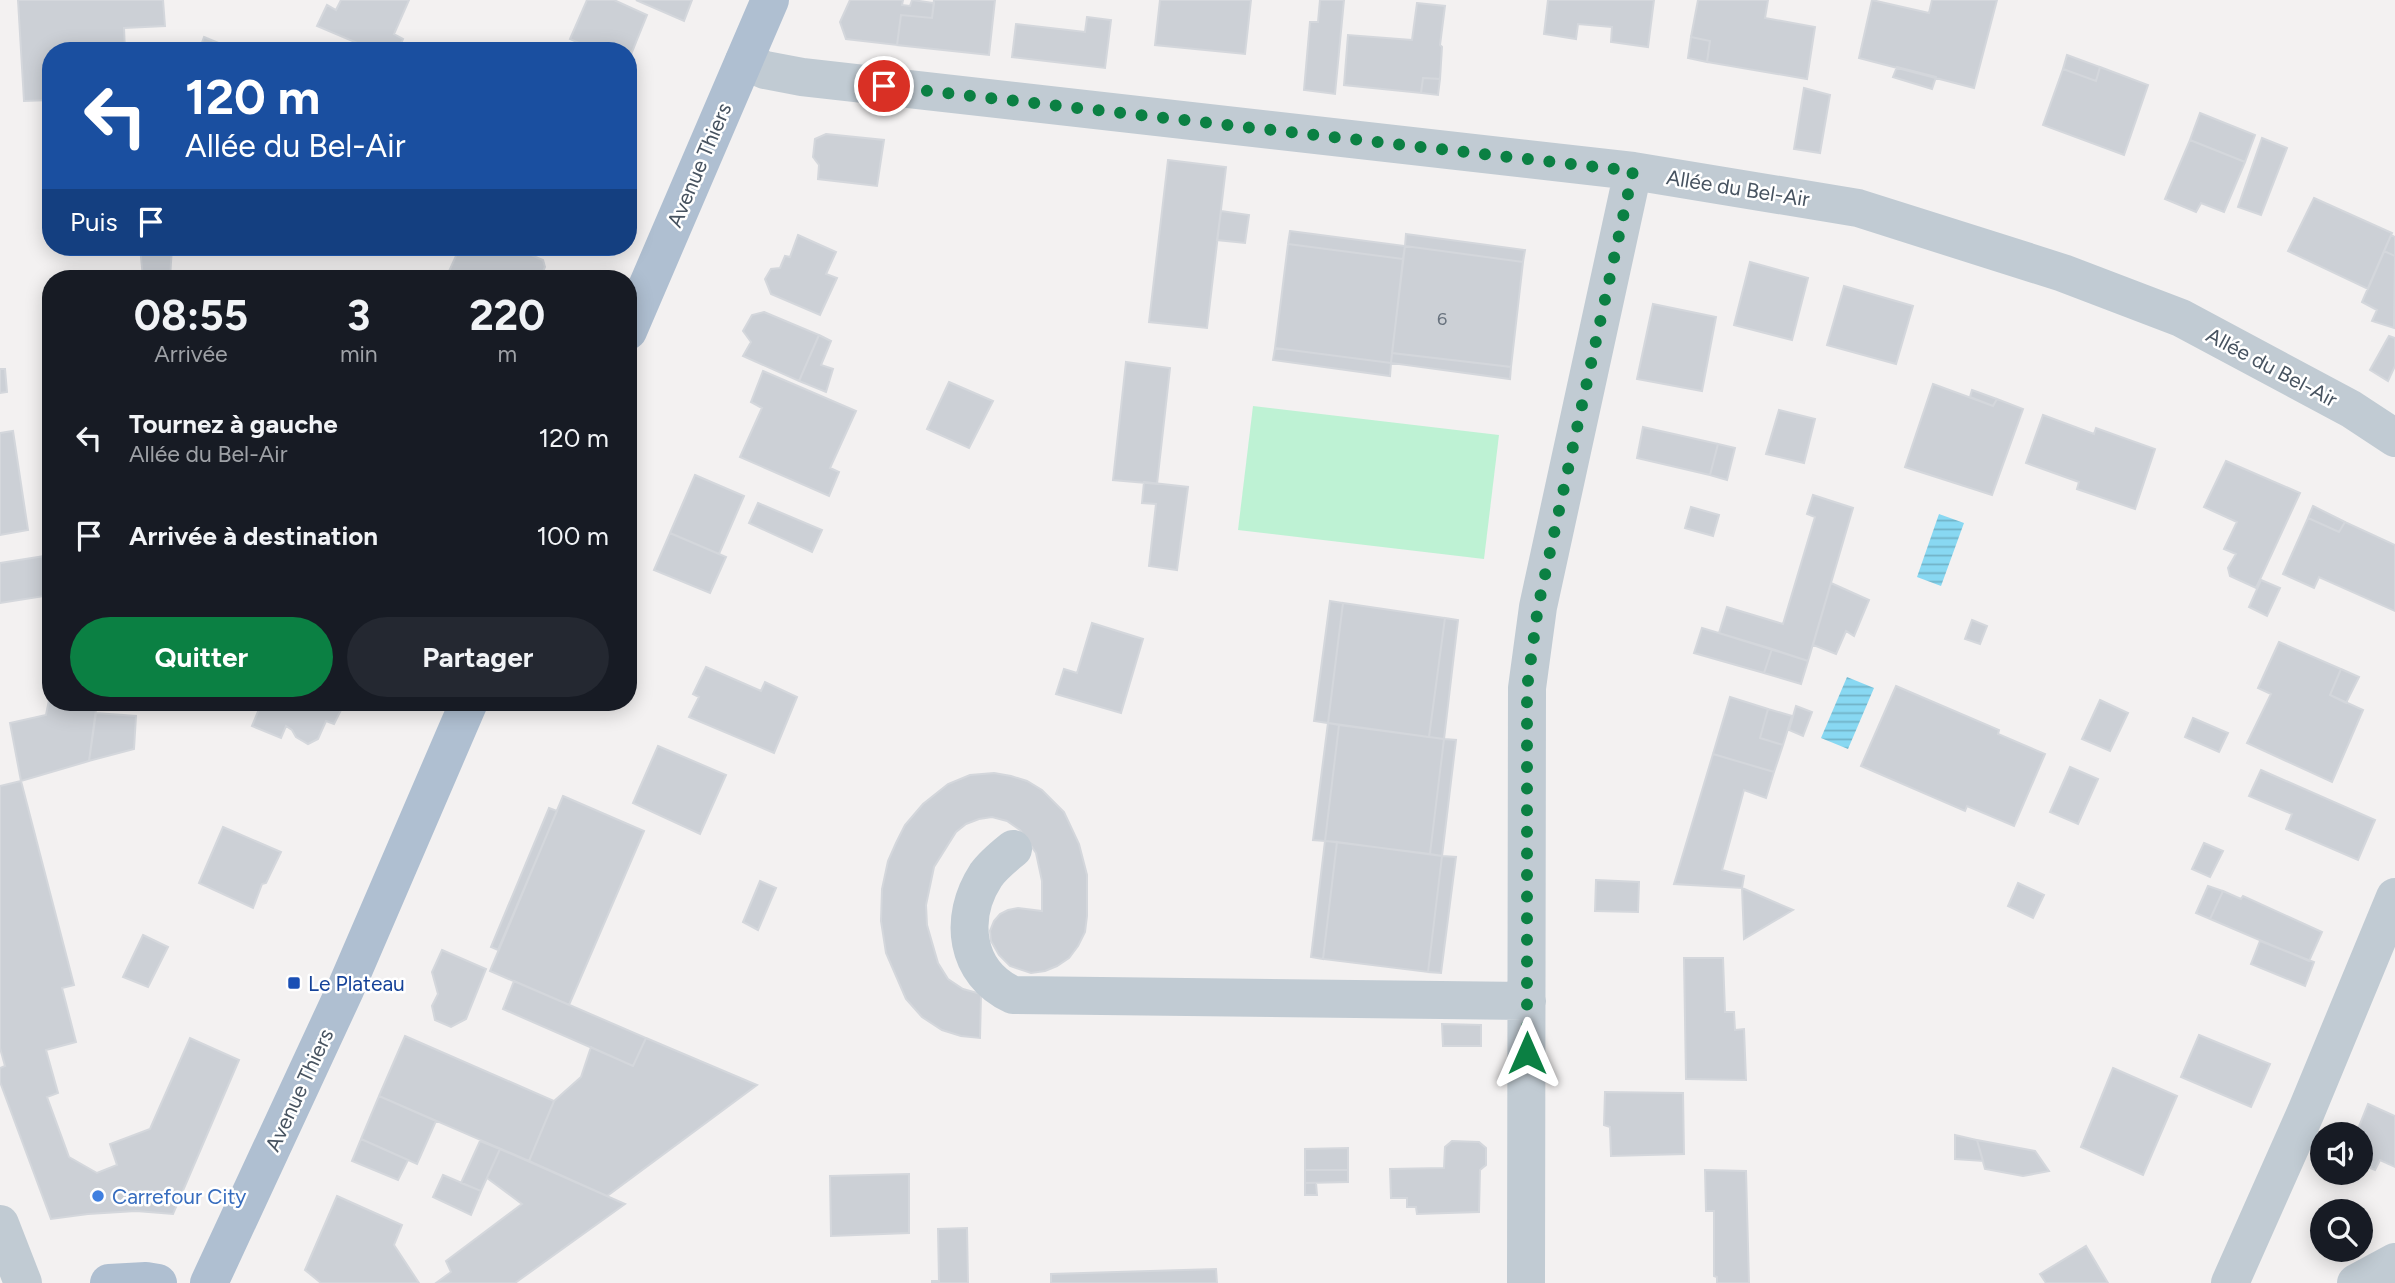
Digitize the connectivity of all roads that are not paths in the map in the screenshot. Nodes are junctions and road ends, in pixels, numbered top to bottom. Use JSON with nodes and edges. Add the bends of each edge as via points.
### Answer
{"nodes":[{"id":1,"x":770,"y":0,"type":"edge"},
{"id":2,"x":744,"y":61,"type":"junction"},
{"id":3,"x":1633,"y":171,"type":"junction"},
{"id":4,"x":637,"y":310,"type":"edge"},
{"id":5,"x":2395,"y":438,"type":"edge"},
{"id":6,"x":465,"y":711,"type":"edge"},
{"id":7,"x":1013,"y":849,"type":"dead end"},
{"id":8,"x":2395,"y":897,"type":"edge"},
{"id":9,"x":1527,"y":1001,"type":"junction"},
{"id":10,"x":0,"y":1224,"type":"edge"},
{"id":11,"x":2395,"y":1262,"type":"edge"},
{"id":12,"x":23,"y":1283,"type":"edge"},
{"id":13,"x":109,"y":1283,"type":"edge"},
{"id":14,"x":158,"y":1283,"type":"edge"},
{"id":15,"x":209,"y":1283,"type":"edge"},
{"id":16,"x":1526,"y":1283,"type":"edge"},
{"id":17,"x":2230,"y":1283,"type":"edge"},
{"id":18,"x":2356,"y":1283,"type":"edge"}],
"edges":[{"from":1,"to":2,"type":"main road","name":"Avenue Thiers"},
{"from":2,"to":3,"type":"street","name":"Allée du Bel-Air","via":[[802,77]]},
{"from":2,"to":4,"type":"main road","name":"Avenue Thiers"},
{"from":3,"to":5,"type":"street","name":"Allée du Bel-Air","via":[[1858,208],[2063,273],[2181,318],[2351,409]]},
{"from":3,"to":9,"type":"street","via":[[1532,645],[1527,688]]},
{"from":6,"to":15,"type":"main road","name":"Avenue Thiers","via":[[345,990]]},
{"from":7,"to":9,"type":"street","via":[[978,889],[970,940],[981,970],[1013,995]]},
{"from":8,"to":17,"type":"street"},
{"from":9,"to":16,"type":"street"},
{"from":10,"to":12,"type":"street"},
{"from":11,"to":18,"type":"street"},
{"from":13,"to":14,"type":"main road"}]}
